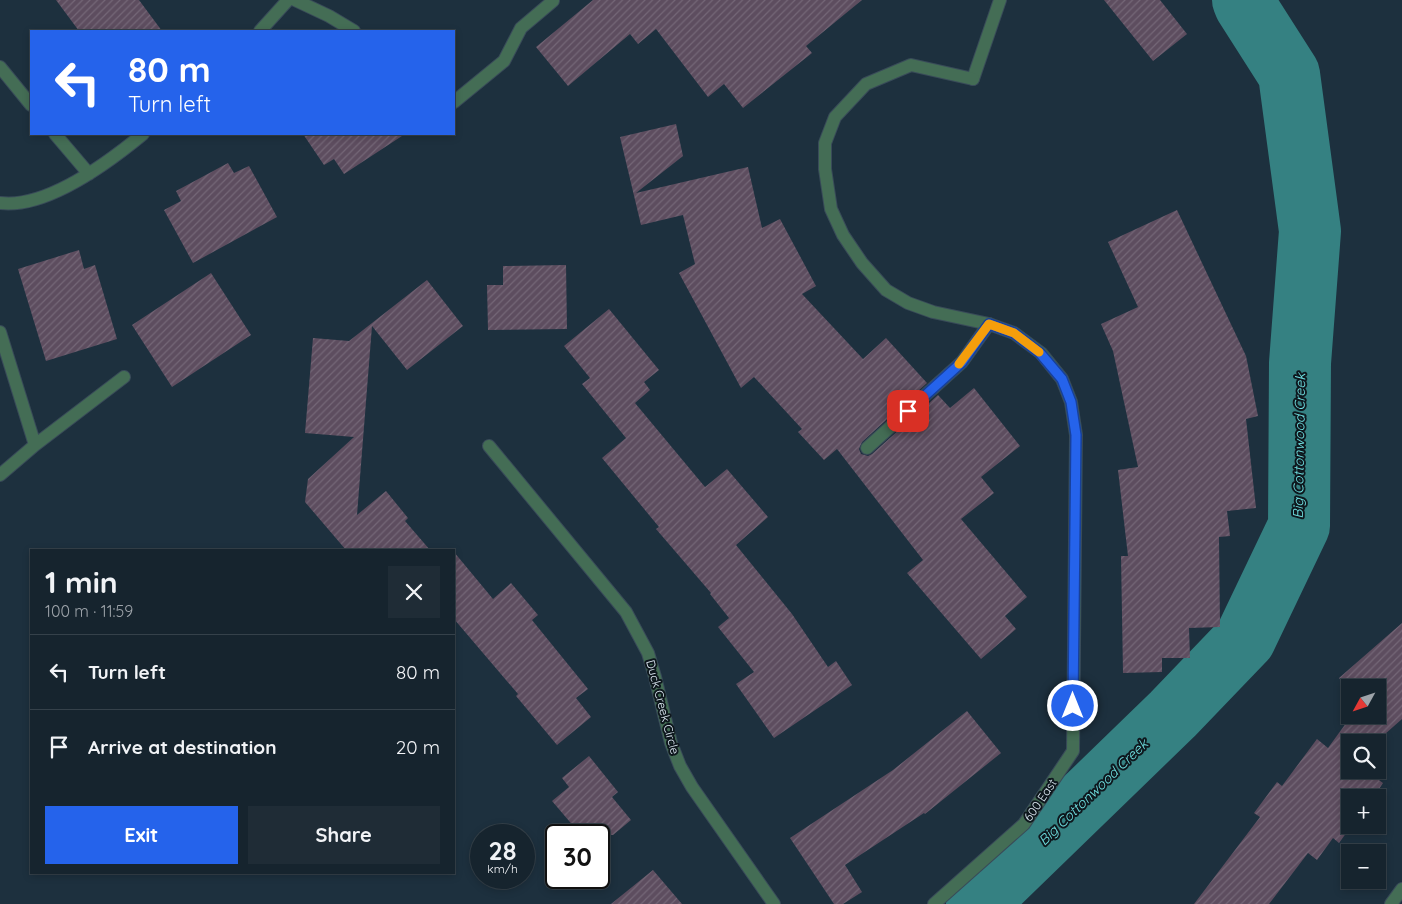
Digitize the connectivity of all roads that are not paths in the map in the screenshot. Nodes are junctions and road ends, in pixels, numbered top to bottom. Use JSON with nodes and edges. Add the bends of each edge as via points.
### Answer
{"nodes":[{"id":1,"x":288,"y":0,"type":"edge"},
{"id":2,"x":295,"y":0,"type":"edge"},
{"id":3,"x":552,"y":0,"type":"edge"},
{"id":4,"x":1000,"y":0,"type":"edge"},
{"id":5,"x":261,"y":30,"type":"edge"},
{"id":6,"x":352,"y":30,"type":"edge"},
{"id":7,"x":0,"y":67,"type":"edge"},
{"id":8,"x":455,"y":101,"type":"edge"},
{"id":9,"x":30,"y":104,"type":"edge"},
{"id":10,"x":56,"y":135,"type":"edge"},
{"id":11,"x":142,"y":135,"type":"edge"},
{"id":12,"x":89,"y":174,"type":"junction"},
{"id":13,"x":0,"y":203,"type":"edge"},
{"id":14,"x":989,"y":324,"type":"junction"},
{"id":15,"x":0,"y":332,"type":"edge"},
{"id":16,"x":124,"y":377,"type":"dead end"},
{"id":17,"x":35,"y":445,"type":"junction"},
{"id":18,"x":489,"y":446,"type":"dead end"},
{"id":19,"x":867,"y":448,"type":"dead end"},
{"id":20,"x":0,"y":475,"type":"edge"},
{"id":21,"x":1402,"y":889,"type":"edge"},
{"id":22,"x":774,"y":904,"type":"edge"},
{"id":23,"x":934,"y":904,"type":"edge"},
{"id":24,"x":1391,"y":904,"type":"edge"}],
"edges":[{"from":1,"to":5,"type":"street"},
{"from":2,"to":6,"type":"street"},
{"from":3,"to":8,"type":"street","via":[[521,28],[504,61]]},
{"from":4,"to":14,"type":"street","name":"600 East","via":[[973,79],[911,66],[866,84],[835,116],[826,143],[825,169],[831,209],[843,235],[886,290],[933,312]]},
{"from":7,"to":9,"type":"street"},
{"from":10,"to":12,"type":"street"},
{"from":11,"to":12,"type":"street"},
{"from":12,"to":13,"type":"street","via":[[50,194],[23,203]]},
{"from":14,"to":19,"type":"street","via":[[962,362]]},
{"from":14,"to":23,"type":"street","name":"600 East","via":[[1014,333],[1040,353],[1062,379],[1071,402],[1076,435],[1073,751],[1024,824]]},
{"from":15,"to":17,"type":"street"},
{"from":16,"to":17,"type":"street"},
{"from":17,"to":20,"type":"street"},
{"from":18,"to":22,"type":"street","name":"Duck Creek Circle","via":[[626,612],[648,653],[680,766]]},
{"from":21,"to":24,"type":"street"}]}
